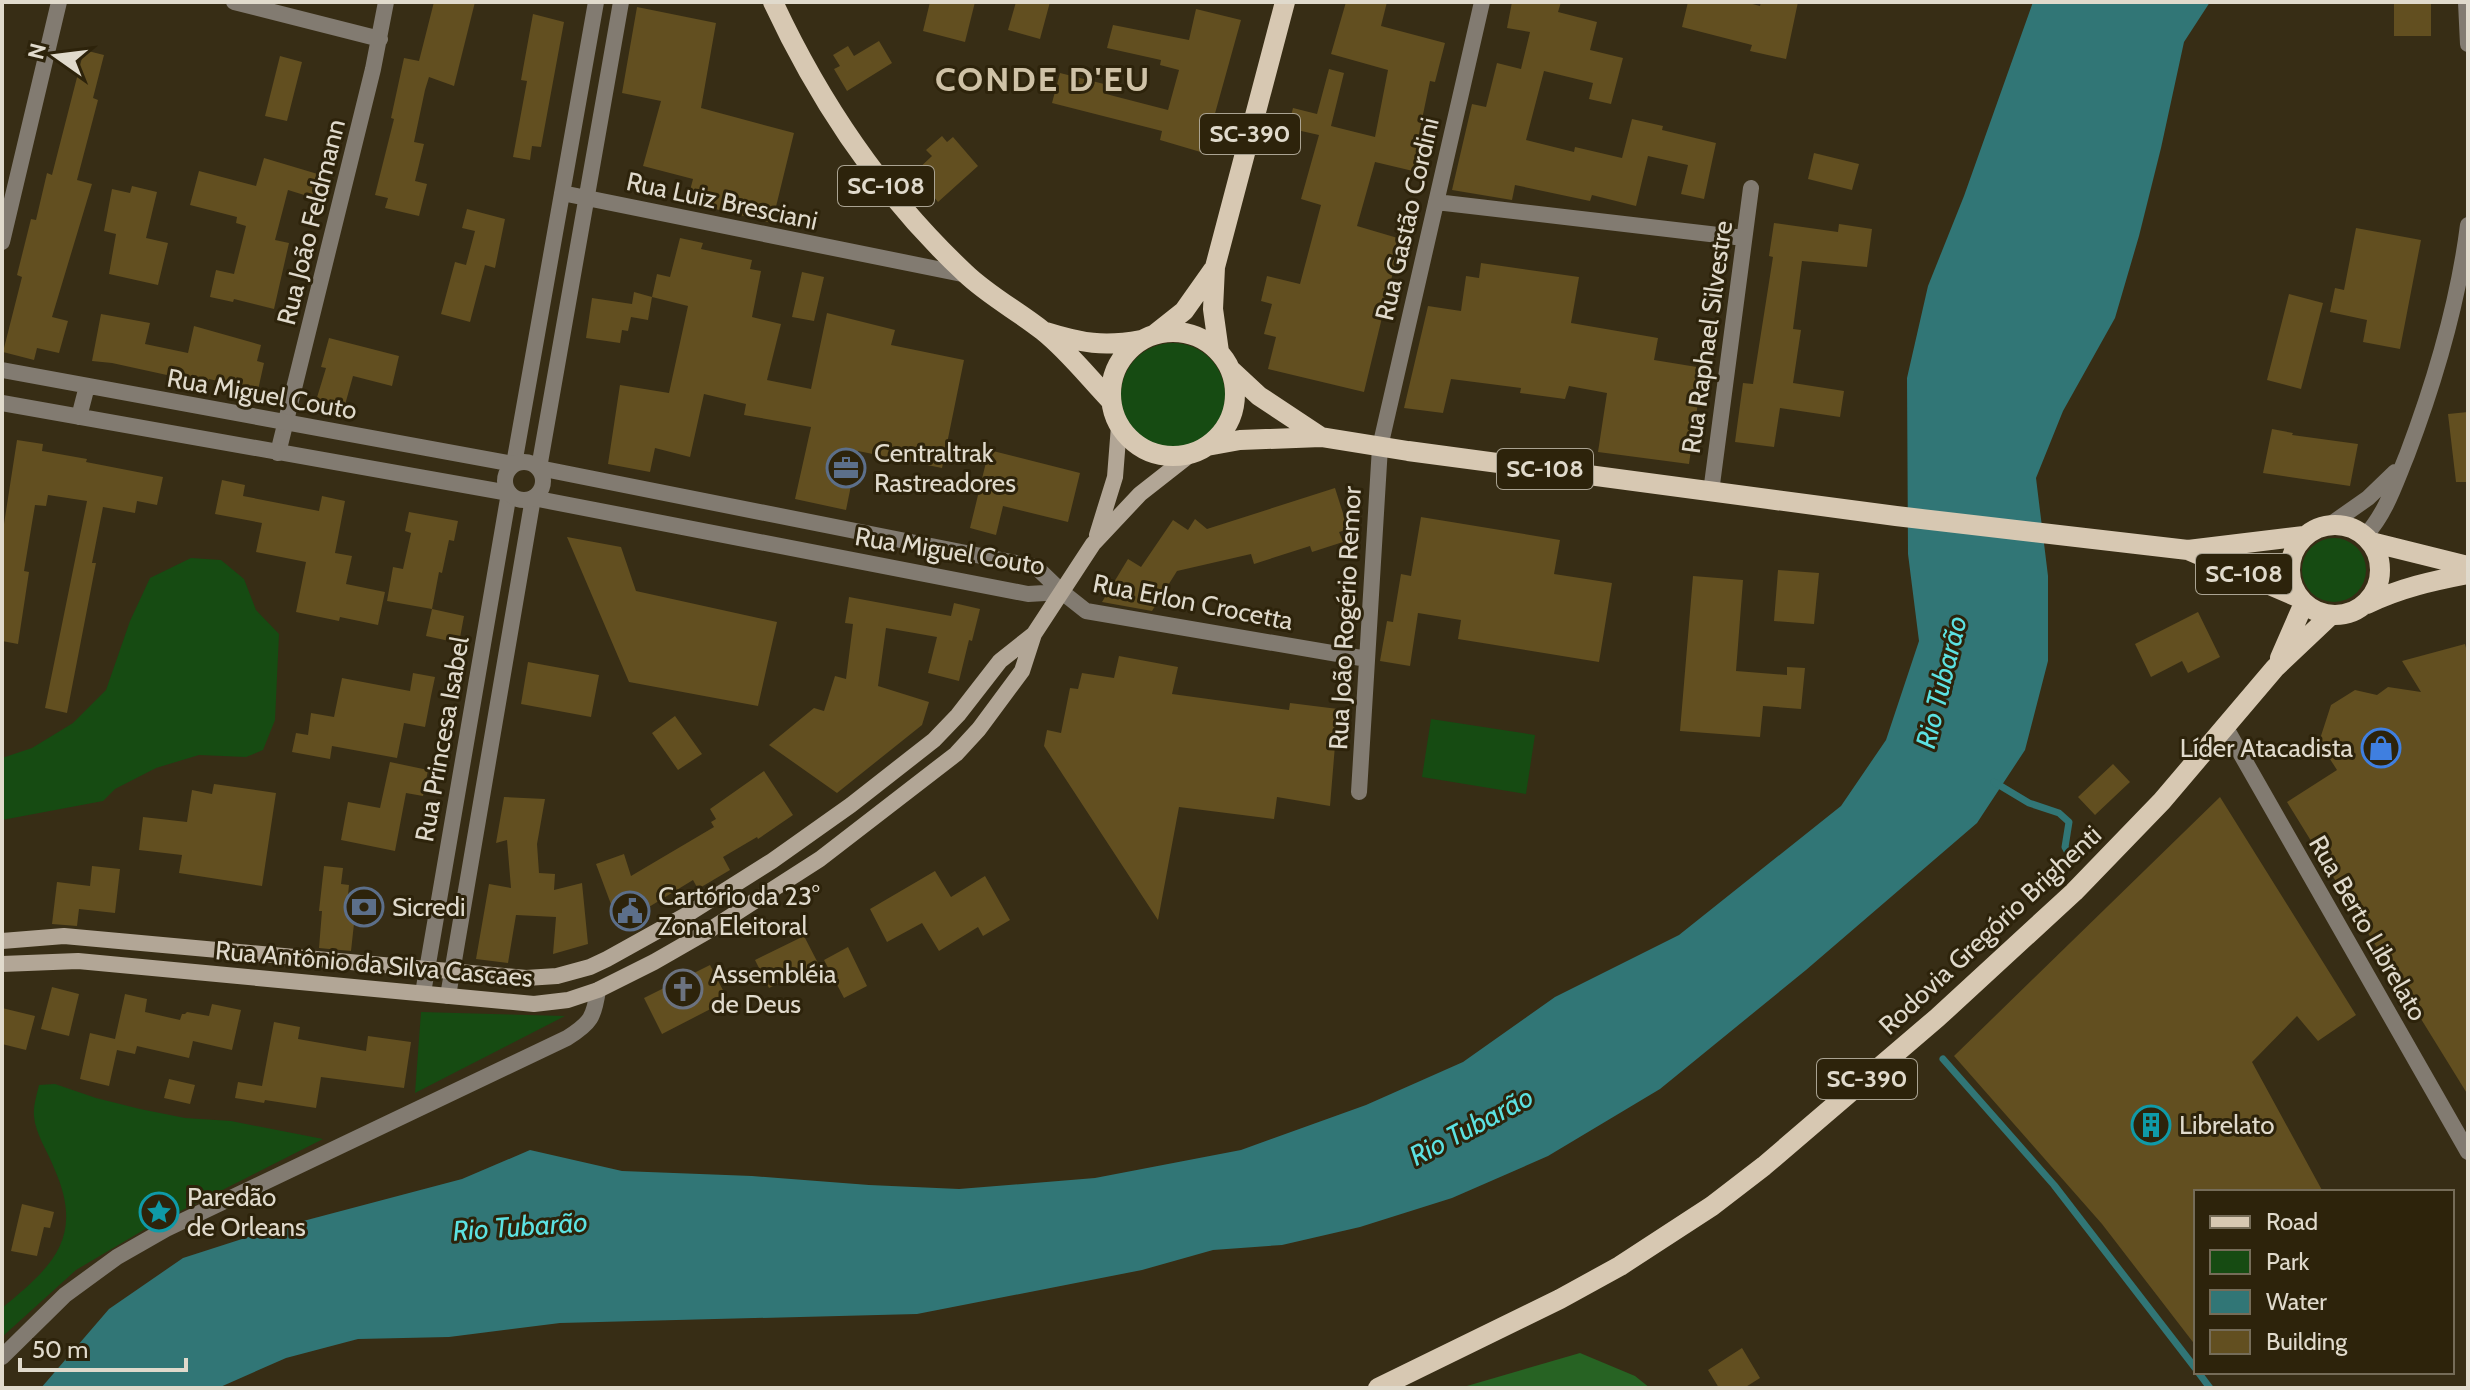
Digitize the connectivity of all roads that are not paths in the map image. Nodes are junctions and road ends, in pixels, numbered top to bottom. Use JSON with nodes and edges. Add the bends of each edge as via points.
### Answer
{"nodes":[{"id":1,"x":59,"y":2,"type":"edge"},
{"id":2,"x":234,"y":2,"type":"edge"},
{"id":3,"x":386,"y":2,"type":"edge"},
{"id":4,"x":596,"y":2,"type":"edge"},
{"id":5,"x":621,"y":2,"type":"edge"},
{"id":6,"x":773,"y":2,"type":"edge"},
{"id":7,"x":1285,"y":2,"type":"edge"},
{"id":8,"x":1482,"y":2,"type":"edge"},
{"id":9,"x":2466,"y":2,"type":"edge"},
{"id":10,"x":2468,"y":18,"type":"edge"},
{"id":11,"x":380,"y":39,"type":"junction"},
{"id":12,"x":2468,"y":44,"type":"edge"},
{"id":13,"x":1751,"y":188,"type":"dead end"},
{"id":14,"x":562,"y":193,"type":"junction"},
{"id":15,"x":585,"y":197,"type":"junction"},
{"id":16,"x":1436,"y":202,"type":"junction"},
{"id":17,"x":2468,"y":225,"type":"edge"},
{"id":18,"x":1744,"y":238,"type":"junction"},
{"id":19,"x":2,"y":242,"type":"edge"},
{"id":20,"x":1215,"y":267,"type":"junction"},
{"id":21,"x":967,"y":275,"type":"junction"},
{"id":22,"x":1045,"y":332,"type":"junction"},
{"id":23,"x":1148,"y":337,"type":"junction"},
{"id":24,"x":1219,"y":352,"type":"junction"},
{"id":25,"x":2,"y":370,"type":"edge"},
{"id":26,"x":1231,"y":370,"type":"junction"},
{"id":27,"x":87,"y":386,"type":"junction"},
{"id":28,"x":1111,"y":401,"type":"junction"},
{"id":29,"x":2,"y":403,"type":"edge"},
{"id":30,"x":79,"y":417,"type":"junction"},
{"id":31,"x":286,"y":422,"type":"junction"},
{"id":32,"x":1119,"y":426,"type":"junction"},
{"id":33,"x":1321,"y":437,"type":"junction"},
{"id":34,"x":1380,"y":447,"type":"junction"},
{"id":35,"x":1199,"y":450,"type":"junction"},
{"id":36,"x":278,"y":453,"type":"junction"},
{"id":37,"x":2404,"y":462,"type":"junction"},
{"id":38,"x":514,"y":464,"type":"junction"},
{"id":39,"x":539,"y":468,"type":"junction"},
{"id":40,"x":643,"y":489,"type":"junction"},
{"id":41,"x":1711,"y":492,"type":"junction"},
{"id":42,"x":509,"y":493,"type":"junction"},
{"id":43,"x":533,"y":498,"type":"junction"},
{"id":44,"x":758,"y":512,"type":"junction"},
{"id":45,"x":638,"y":518,"type":"junction"},
{"id":46,"x":2331,"y":524,"type":"junction"},
{"id":47,"x":2304,"y":536,"type":"junction"},
{"id":48,"x":2368,"y":539,"type":"junction"},
{"id":49,"x":750,"y":540,"type":"junction"},
{"id":50,"x":1093,"y":544,"type":"junction"},
{"id":51,"x":2181,"y":549,"type":"junction"},
{"id":52,"x":2468,"y":566,"type":"edge"},
{"id":53,"x":2468,"y":574,"type":"edge"},
{"id":54,"x":1062,"y":592,"type":"junction"},
{"id":55,"x":2302,"y":601,"type":"junction"},
{"id":56,"x":2360,"y":608,"type":"junction"},
{"id":57,"x":2331,"y":615,"type":"junction"},
{"id":58,"x":1034,"y":634,"type":"junction"},
{"id":59,"x":1367,"y":659,"type":"junction"},
{"id":60,"x":2275,"y":668,"type":"junction"},
{"id":61,"x":477,"y":678,"type":"junction"},
{"id":62,"x":501,"y":683,"type":"junction"},
{"id":63,"x":2226,"y":728,"type":"junction"},
{"id":64,"x":906,"y":763,"type":"junction"},
{"id":65,"x":920,"y":783,"type":"junction"},
{"id":66,"x":1359,"y":792,"type":"dead end"},
{"id":67,"x":772,"y":861,"type":"junction"},
{"id":68,"x":786,"y":882,"type":"junction"},
{"id":69,"x":2,"y":941,"type":"edge"},
{"id":70,"x":2,"y":964,"type":"edge"},
{"id":71,"x":590,"y":967,"type":"junction"},
{"id":72,"x":427,"y":969,"type":"junction"},
{"id":73,"x":452,"y":972,"type":"junction"},
{"id":74,"x":598,"y":990,"type":"junction"},
{"id":75,"x":423,"y":993,"type":"junction"},
{"id":76,"x":448,"y":996,"type":"junction"},
{"id":77,"x":2468,"y":1152,"type":"edge"},
{"id":78,"x":2,"y":1357,"type":"edge"},
{"id":79,"x":1378,"y":1388,"type":"edge"}],
"edges":[{"from":1,"to":19,"type":"street"},
{"from":2,"to":11,"type":"street"},
{"from":3,"to":11,"type":"street","name":"Rua João Feldmann"},
{"from":4,"to":14,"type":"street"},
{"from":5,"to":15,"type":"street"},
{"from":6,"to":21,"type":"main road","number":"SC-108","via":[[849,138],[900,204]]},
{"from":7,"to":20,"type":"main road","number":"SC-390"},
{"from":8,"to":16,"type":"street","name":"Rua Gastão Cordini"},
{"from":9,"to":10,"type":"street"},
{"from":10,"to":12,"type":"street"},
{"from":11,"to":31,"type":"street","name":"Rua João Feldmann"},
{"from":13,"to":18,"type":"street","name":"Rua Raphael Silvestre"},
{"from":14,"to":15,"type":"street","name":"Rua Luiz Bresciani"},
{"from":14,"to":38,"type":"street"},
{"from":15,"to":21,"type":"street","name":"Rua Luiz Bresciani"},
{"from":15,"to":39,"type":"street"},
{"from":16,"to":18,"type":"street"},
{"from":16,"to":34,"type":"street","name":"Rua Gastão Cordini"},
{"from":17,"to":37,"type":"street","via":[[2440,358]]},
{"from":18,"to":41,"type":"street","name":"Rua Raphael Silvestre"},
{"from":20,"to":23,"type":"main road","number":"SC-390","via":[[1184,311]]},
{"from":20,"to":24,"type":"main road","number":"SC-390"},
{"from":21,"to":22,"type":"main road","number":"SC-108"},
{"from":22,"to":23,"type":"main road","number":"SC-108","via":[[1116,345]]},
{"from":22,"to":28,"type":"main road","number":"SC-108"},
{"from":23,"to":24,"type":"main road","via":[[1173,331],[1190,334]]},
{"from":23,"to":28,"type":"main road","via":[[1117,367]]},
{"from":24,"to":26,"type":"main road"},
{"from":25,"to":27,"type":"street","name":"Rua Miguel Couto"},
{"from":26,"to":33,"type":"main road","number":"SC-108","via":[[1259,396]]},
{"from":26,"to":35,"type":"main road","via":[[1232,413],[1222,432]]},
{"from":27,"to":30,"type":"street"},
{"from":27,"to":31,"type":"street","name":"Rua Miguel Couto"},
{"from":28,"to":32,"type":"main road"},
{"from":29,"to":30,"type":"street","name":"Rua Miguel Couto"},
{"from":30,"to":36,"type":"street","name":"Rua Miguel Couto"},
{"from":31,"to":36,"type":"street","name":"Rua João Feldmann"},
{"from":31,"to":38,"type":"street","name":"Rua Miguel Couto"},
{"from":32,"to":35,"type":"main road","via":[[1150,453],[1171,457]]},
{"from":32,"to":50,"type":"main road","name":"Rua Antônio da Silva Cascaes","via":[[1115,477]]},
{"from":33,"to":34,"type":"main road","number":"SC-108"},
{"from":33,"to":35,"type":"main road","number":"SC-108","via":[[1255,439]]},
{"from":34,"to":41,"type":"main road","number":"SC-108"},
{"from":34,"to":59,"type":"street","name":"Rua João Rogério Remor"},
{"from":35,"to":50,"type":"main road","name":"Rua Antônio da Silva Cascaes","via":[[1140,494]]},
{"from":36,"to":42,"type":"street","name":"Rua Miguel Couto"},
{"from":37,"to":46,"type":"street","via":[[2386,483]]},
{"from":37,"to":48,"type":"street"},
{"from":38,"to":39,"type":"street","via":[[524,461]]},
{"from":38,"to":42,"type":"street","via":[[504,481]]},
{"from":39,"to":40,"type":"street","name":"Rua Miguel Couto"},
{"from":39,"to":43,"type":"street","via":[[543,484]]},
{"from":40,"to":44,"type":"street","name":"Rua Miguel Couto"},
{"from":40,"to":45,"type":"street"},
{"from":41,"to":51,"type":"main road","number":"SC-108"},
{"from":42,"to":43,"type":"street","via":[[520,500]]},
{"from":42,"to":61,"type":"street","name":"Rua Princesa Isabel"},
{"from":43,"to":45,"type":"street","name":"Rua Miguel Couto"},
{"from":43,"to":62,"type":"street","name":"Rua Princesa Isabel"},
{"from":44,"to":49,"type":"street"},
{"from":44,"to":54,"type":"street","name":"Rua Miguel Couto","via":[[1036,567]]},
{"from":45,"to":49,"type":"street","name":"Rua Miguel Couto"},
{"from":46,"to":47,"type":"main road"},
{"from":46,"to":48,"type":"main road","via":[[2355,529]]},
{"from":47,"to":51,"type":"main road","number":"SC-108"},
{"from":47,"to":55,"type":"main road","via":[[2289,573]]},
{"from":48,"to":52,"type":"main road"},
{"from":48,"to":56,"type":"main road","via":[[2380,569],[2371,598]]},
{"from":49,"to":54,"type":"street","name":"Rua Miguel Couto","via":[[1028,594]]},
{"from":50,"to":54,"type":"main road","name":"Rua Antônio da Silva Cascaes"},
{"from":51,"to":55,"type":"main road","number":"SC-108"},
{"from":53,"to":56,"type":"main road","via":[[2415,584]]},
{"from":54,"to":58,"type":"main road","name":"Rua Antônio da Silva Cascaes"},
{"from":54,"to":59,"type":"street","name":"Rua Erlon Crocetta","via":[[1086,611]]},
{"from":55,"to":57,"type":"main road"},
{"from":55,"to":60,"type":"main road","name":"Rodovia Gregório Brighenti","number":"SC-390"},
{"from":56,"to":57,"type":"main road"},
{"from":57,"to":60,"type":"main road","name":"Rodovia Gregório Brighenti","number":"SC-390"},
{"from":58,"to":64,"type":"main road","name":"Rua Antônio da Silva Cascaes","via":[[1000,661],[946,729]]},
{"from":58,"to":65,"type":"main road","name":"Rua Antônio da Silva Cascaes","via":[[1022,671],[979,729]]},
{"from":59,"to":66,"type":"street","name":"Rua João Rogério Remor"},
{"from":60,"to":63,"type":"main road","name":"Rodovia Gregório Brighenti","number":"SC-390"},
{"from":61,"to":62,"type":"street"},
{"from":61,"to":72,"type":"street","name":"Rua Princesa Isabel"},
{"from":62,"to":73,"type":"street","name":"Rua Princesa Isabel"},
{"from":63,"to":77,"type":"street","name":"Rua Berto Librelato"},
{"from":63,"to":79,"type":"main road","name":"Rodovia Gregório Brighenti","number":"SC-390","via":[[2122,844],[2003,959],[1733,1190],[1608,1273]]},
{"from":64,"to":65,"type":"main road"},
{"from":64,"to":67,"type":"main road","name":"Rua Antônio da Silva Cascaes"},
{"from":65,"to":68,"type":"main road","name":"Rua Antônio da Silva Cascaes"},
{"from":67,"to":68,"type":"main road"},
{"from":67,"to":71,"type":"main road","name":"Rua Antônio da Silva Cascaes"},
{"from":68,"to":74,"type":"main road","name":"Rua Antônio da Silva Cascaes","via":[[678,949]]},
{"from":69,"to":72,"type":"main road","name":"Rua Antônio da Silva Cascaes","via":[[64,936]]},
{"from":70,"to":75,"type":"main road","name":"Rua Antônio da Silva Cascaes","via":[[78,961]]},
{"from":71,"to":73,"type":"main road","name":"Rua Antônio da Silva Cascaes","via":[[541,978]]},
{"from":71,"to":74,"type":"main road"},
{"from":72,"to":73,"type":"main road","name":"Rua Antônio da Silva Cascaes"},
{"from":72,"to":75,"type":"street","name":"Rua Princesa Isabel"},
{"from":73,"to":76,"type":"street","name":"Rua Princesa Isabel"},
{"from":74,"to":76,"type":"main road","name":"Rua Antônio da Silva Cascaes","via":[[534,1004]]},
{"from":74,"to":78,"type":"street","via":[[594,1014],[567,1038],[239,1193],[117,1257],[65,1295]]},
{"from":75,"to":76,"type":"main road","name":"Rua Antônio da Silva Cascaes"}]}
